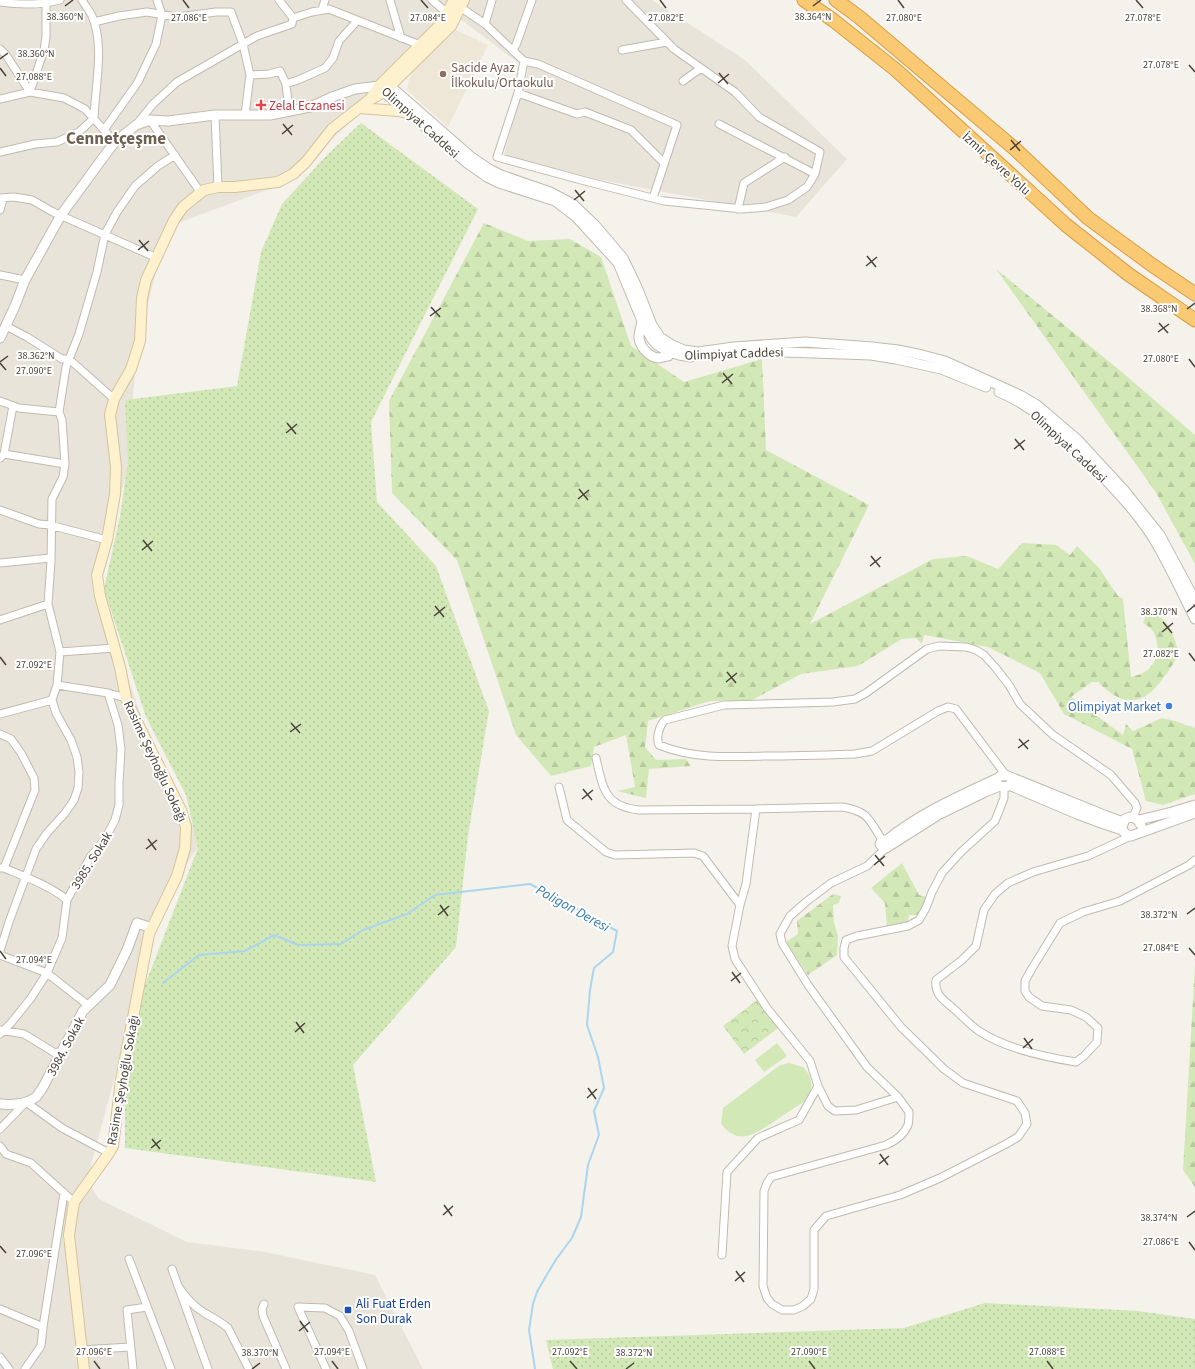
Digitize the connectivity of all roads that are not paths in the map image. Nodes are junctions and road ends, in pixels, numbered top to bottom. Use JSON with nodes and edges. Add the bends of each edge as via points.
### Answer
{"nodes":[{"id":1,"x":60,"y":0,"type":"edge"},
{"id":2,"x":82,"y":0,"type":"edge"},
{"id":3,"x":157,"y":0,"type":"edge"},
{"id":4,"x":279,"y":0,"type":"edge"},
{"id":5,"x":325,"y":0,"type":"edge"},
{"id":6,"x":390,"y":0,"type":"edge"},
{"id":7,"x":432,"y":0,"type":"edge"},
{"id":8,"x":492,"y":0,"type":"edge"},
{"id":9,"x":532,"y":0,"type":"edge"},
{"id":10,"x":626,"y":0,"type":"edge"},
{"id":11,"x":804,"y":0,"type":"edge"},
{"id":12,"x":836,"y":0,"type":"edge"},
{"id":13,"x":0,"y":2,"type":"edge"},
{"id":14,"x":24,"y":2,"type":"edge"},
{"id":15,"x":459,"y":2,"type":"edge"},
{"id":16,"x":46,"y":4,"type":"junction"},
{"id":17,"x":322,"y":9,"type":"junction"},
{"id":18,"x":447,"y":13,"type":"junction"},
{"id":19,"x":162,"y":15,"type":"junction"},
{"id":20,"x":293,"y":18,"type":"junction"},
{"id":21,"x":357,"y":21,"type":"junction"},
{"id":22,"x":94,"y":22,"type":"junction"},
{"id":23,"x":485,"y":24,"type":"junction"},
{"id":24,"x":401,"y":38,"type":"junction"},
{"id":25,"x":667,"y":42,"type":"junction"},
{"id":26,"x":243,"y":44,"type":"junction"},
{"id":27,"x":420,"y":45,"type":"junction"},
{"id":28,"x":0,"y":49,"type":"edge"},
{"id":29,"x":513,"y":50,"type":"junction"},
{"id":30,"x":622,"y":50,"type":"dead end"},
{"id":31,"x":524,"y":61,"type":"junction"},
{"id":32,"x":700,"y":68,"type":"junction"},
{"id":33,"x":250,"y":74,"type":"junction"},
{"id":34,"x":683,"y":81,"type":"dead end"},
{"id":35,"x":286,"y":84,"type":"junction"},
{"id":36,"x":384,"y":88,"type":"junction"},
{"id":37,"x":30,"y":92,"type":"junction"},
{"id":38,"x":518,"y":93,"type":"junction"},
{"id":39,"x":0,"y":99,"type":"edge"},
{"id":40,"x":359,"y":108,"type":"junction"},
{"id":41,"x":289,"y":112,"type":"junction"},
{"id":42,"x":411,"y":114,"type":"junction"},
{"id":43,"x":215,"y":115,"type":"junction"},
{"id":44,"x":245,"y":115,"type":"junction"},
{"id":45,"x":94,"y":118,"type":"junction"},
{"id":46,"x":150,"y":120,"type":"junction"},
{"id":47,"x":719,"y":124,"type":"dead end"},
{"id":48,"x":136,"y":125,"type":"junction"},
{"id":49,"x":104,"y":130,"type":"junction"},
{"id":50,"x":116,"y":142,"type":"junction"},
{"id":51,"x":0,"y":152,"type":"edge"},
{"id":52,"x":175,"y":155,"type":"junction"},
{"id":53,"x":785,"y":157,"type":"junction"},
{"id":54,"x":664,"y":163,"type":"junction"},
{"id":55,"x":815,"y":174,"type":"junction"},
{"id":56,"x":218,"y":187,"type":"junction"},
{"id":57,"x":201,"y":193,"type":"junction"},
{"id":58,"x":1,"y":198,"type":"edge"},
{"id":59,"x":652,"y":198,"type":"junction"},
{"id":60,"x":738,"y":209,"type":"junction"},
{"id":61,"x":0,"y":210,"type":"edge"},
{"id":62,"x":61,"y":215,"type":"junction"},
{"id":63,"x":105,"y":234,"type":"junction"},
{"id":64,"x":157,"y":258,"type":"junction"},
{"id":65,"x":0,"y":275,"type":"edge"},
{"id":66,"x":25,"y":280,"type":"junction"},
{"id":67,"x":1195,"y":294,"type":"edge"},
{"id":68,"x":1195,"y":320,"type":"edge"},
{"id":69,"x":642,"y":321,"type":"junction"},
{"id":70,"x":6,"y":326,"type":"junction"},
{"id":71,"x":660,"y":337,"type":"junction"},
{"id":72,"x":0,"y":338,"type":"edge"},
{"id":73,"x":669,"y":352,"type":"junction"},
{"id":74,"x":69,"y":359,"type":"junction"},
{"id":75,"x":114,"y":399,"type":"junction"},
{"id":76,"x":0,"y":401,"type":"edge"},
{"id":77,"x":13,"y":406,"type":"junction"},
{"id":78,"x":59,"y":412,"type":"junction"},
{"id":79,"x":2,"y":456,"type":"edge"},
{"id":80,"x":65,"y":464,"type":"junction"},
{"id":81,"x":0,"y":510,"type":"edge"},
{"id":82,"x":50,"y":525,"type":"junction"},
{"id":83,"x":107,"y":540,"type":"junction"},
{"id":84,"x":50,"y":558,"type":"junction"},
{"id":85,"x":0,"y":563,"type":"edge"},
{"id":86,"x":1195,"y":600,"type":"edge"},
{"id":87,"x":48,"y":604,"type":"junction"},
{"id":88,"x":1195,"y":618,"type":"edge"},
{"id":89,"x":0,"y":620,"type":"edge"},
{"id":90,"x":115,"y":648,"type":"junction"},
{"id":91,"x":60,"y":652,"type":"junction"},
{"id":92,"x":57,"y":685,"type":"junction"},
{"id":93,"x":108,"y":693,"type":"junction"},
{"id":94,"x":126,"y":698,"type":"junction"},
{"id":95,"x":52,"y":700,"type":"junction"},
{"id":96,"x":0,"y":714,"type":"edge"},
{"id":97,"x":0,"y":734,"type":"edge"},
{"id":98,"x":596,"y":758,"type":"dead end"},
{"id":99,"x":1004,"y":781,"type":"junction"},
{"id":100,"x":559,"y":787,"type":"dead end"},
{"id":101,"x":1195,"y":804,"type":"edge"},
{"id":102,"x":756,"y":809,"type":"junction"},
{"id":103,"x":1195,"y":813,"type":"edge"},
{"id":104,"x":1136,"y":819,"type":"junction"},
{"id":105,"x":1123,"y":826,"type":"junction"},
{"id":106,"x":1135,"y":834,"type":"junction"},
{"id":107,"x":886,"y":842,"type":"junction"},
{"id":108,"x":1195,"y":860,"type":"edge"},
{"id":109,"x":2,"y":868,"type":"edge"},
{"id":110,"x":26,"y":877,"type":"junction"},
{"id":111,"x":67,"y":900,"type":"junction"},
{"id":112,"x":740,"y":905,"type":"junction"},
{"id":113,"x":152,"y":928,"type":"junction"},
{"id":114,"x":0,"y":951,"type":"edge"},
{"id":115,"x":0,"y":955,"type":"edge"},
{"id":116,"x":47,"y":973,"type":"junction"},
{"id":117,"x":89,"y":1006,"type":"junction"},
{"id":118,"x":1,"y":1032,"type":"edge"},
{"id":119,"x":61,"y":1051,"type":"junction"},
{"id":120,"x":818,"y":1086,"type":"junction"},
{"id":121,"x":898,"y":1097,"type":"junction"},
{"id":122,"x":26,"y":1102,"type":"junction"},
{"id":123,"x":0,"y":1104,"type":"edge"},
{"id":124,"x":0,"y":1129,"type":"edge"},
{"id":125,"x":0,"y":1146,"type":"edge"},
{"id":126,"x":109,"y":1153,"type":"junction"},
{"id":127,"x":64,"y":1193,"type":"junction"},
{"id":128,"x":74,"y":1202,"type":"junction"},
{"id":129,"x":722,"y":1255,"type":"dead end"},
{"id":130,"x":129,"y":1259,"type":"dead end"},
{"id":131,"x":172,"y":1269,"type":"dead end"},
{"id":132,"x":178,"y":1286,"type":"junction"},
{"id":133,"x":264,"y":1304,"type":"dead end"},
{"id":134,"x":147,"y":1307,"type":"junction"},
{"id":135,"x":0,"y":1309,"type":"edge"},
{"id":136,"x":42,"y":1327,"type":"junction"},
{"id":137,"x":130,"y":1347,"type":"junction"},
{"id":138,"x":82,"y":1350,"type":"junction"},
{"id":139,"x":0,"y":1357,"type":"edge"},
{"id":140,"x":9,"y":1369,"type":"edge"},
{"id":141,"x":25,"y":1369,"type":"edge"},
{"id":142,"x":84,"y":1369,"type":"edge"},
{"id":143,"x":133,"y":1369,"type":"edge"},
{"id":144,"x":171,"y":1369,"type":"edge"},
{"id":145,"x":208,"y":1369,"type":"edge"},
{"id":146,"x":249,"y":1369,"type":"edge"},
{"id":147,"x":286,"y":1369,"type":"edge"},
{"id":148,"x":326,"y":1369,"type":"edge"},
{"id":149,"x":363,"y":1369,"type":"edge"}],
"edges":[{"from":1,"to":16,"type":"street"},
{"from":2,"to":22,"type":"street"},
{"from":3,"to":19,"type":"street"},
{"from":4,"to":20,"type":"street"},
{"from":5,"to":17,"type":"street"},
{"from":6,"to":24,"type":"street"},
{"from":7,"to":18,"type":"street"},
{"from":8,"to":23,"type":"street"},
{"from":9,"to":29,"type":"street"},
{"from":10,"to":25,"type":"street"},
{"from":11,"to":68,"type":"highway","name":"İzmir Çevre Yolu","via":[[896,70],[1066,225],[1128,274]]},
{"from":12,"to":67,"type":"highway","name":"İzmir Çevre Yolu","via":[[859,16],[1015,149],[1088,218]]},
{"from":13,"to":14,"type":"street"},
{"from":14,"to":16,"type":"street"},
{"from":15,"to":18,"type":"main road"},
{"from":15,"to":23,"type":"street"},
{"from":15,"to":36,"type":"main road","via":[[451,26]]},
{"from":16,"to":37,"type":"street","via":[[44,50]]},
{"from":17,"to":20,"type":"street"},
{"from":17,"to":21,"type":"street","via":[[329,9]]},
{"from":18,"to":27,"type":"main road","via":[[441,24]]},
{"from":19,"to":22,"type":"street","via":[[147,12]]},
{"from":19,"to":26,"type":"street","via":[[177,17],[231,12]]},
{"from":19,"to":49,"type":"street","via":[[156,44],[138,82]]},
{"from":20,"to":26,"type":"street","via":[[292,24],[257,36]]},
{"from":21,"to":24,"type":"street"},
{"from":21,"to":35,"type":"street","via":[[340,41],[333,58],[325,68]]},
{"from":22,"to":45,"type":"street","via":[[98,66]]},
{"from":23,"to":29,"type":"street"},
{"from":24,"to":27,"type":"street"},
{"from":25,"to":30,"type":"street"},
{"from":25,"to":32,"type":"street"},
{"from":26,"to":33,"type":"street"},
{"from":26,"to":48,"type":"street","via":[[178,82],[153,104]]},
{"from":27,"to":36,"type":"main road"},
{"from":28,"to":37,"type":"street"},
{"from":29,"to":31,"type":"street"},
{"from":31,"to":38,"type":"street"},
{"from":31,"to":54,"type":"street","via":[[538,64],[677,125]]},
{"from":32,"to":34,"type":"street"},
{"from":32,"to":55,"type":"street","via":[[735,92],[759,117],[820,152]]},
{"from":33,"to":35,"type":"street","via":[[280,71]]},
{"from":33,"to":44,"type":"street"},
{"from":35,"to":41,"type":"street"},
{"from":36,"to":40,"type":"main road","name":"Rasime Şeyhoğlu Sokağı"},
{"from":36,"to":41,"type":"street","via":[[355,89],[310,107]]},
{"from":36,"to":42,"type":"street","name":"Olimpiyat Caddesi"},
{"from":36,"to":71,"type":"street","name":"Olimpiyat Caddesi","via":[[489,169],[550,192],[573,204],[595,225],[622,258],[637,287],[652,326]]},
{"from":37,"to":39,"type":"street"},
{"from":37,"to":45,"type":"street","via":[[64,98],[85,109]]},
{"from":38,"to":54,"type":"street","via":[[577,114],[585,112],[631,130]]},
{"from":38,"to":59,"type":"street","via":[[497,158]]},
{"from":40,"to":42,"type":"main road"},
{"from":40,"to":56,"type":"main road","name":"Rasime Şeyhoğlu Sokağı","via":[[332,129],[293,174],[278,182]]},
{"from":41,"to":44,"type":"street"},
{"from":42,"to":69,"type":"street","name":"Olimpiyat Caddesi","via":[[466,163],[487,177],[555,201],[576,217],[618,262]]},
{"from":43,"to":44,"type":"street"},
{"from":43,"to":46,"type":"street","via":[[168,121]]},
{"from":43,"to":56,"type":"street"},
{"from":45,"to":49,"type":"street"},
{"from":45,"to":51,"type":"street","via":[[79,132],[57,142]]},
{"from":46,"to":48,"type":"street"},
{"from":46,"to":52,"type":"street"},
{"from":47,"to":53,"type":"street"},
{"from":48,"to":50,"type":"street"},
{"from":49,"to":50,"type":"street"},
{"from":50,"to":62,"type":"street"},
{"from":52,"to":57,"type":"street"},
{"from":52,"to":63,"type":"street","via":[[135,186]]},
{"from":53,"to":55,"type":"street"},
{"from":53,"to":60,"type":"street","via":[[744,182]]},
{"from":54,"to":59,"type":"street"},
{"from":55,"to":60,"type":"street","via":[[807,187],[788,200],[766,207]]},
{"from":56,"to":57,"type":"main road","name":"Rasime Şeyhoğlu Sokağı"},
{"from":57,"to":64,"type":"main road","name":"Rasime Şeyhoğlu Sokağı","via":[[183,207],[174,220]]},
{"from":58,"to":61,"type":"street"},
{"from":58,"to":62,"type":"street","via":[[32,200]]},
{"from":59,"to":60,"type":"street"},
{"from":62,"to":63,"type":"street"},
{"from":62,"to":66,"type":"street"},
{"from":63,"to":64,"type":"street"},
{"from":63,"to":74,"type":"street","via":[[97,272]]},
{"from":64,"to":75,"type":"main road","name":"Rasime Şeyhoğlu Sokağı","via":[[146,280],[142,298],[140,341],[131,369]]},
{"from":65,"to":66,"type":"street"},
{"from":66,"to":70,"type":"street"},
{"from":69,"to":73,"type":"street","name":"Olimpiyat Caddesi","via":[[657,345]]},
{"from":69,"to":73,"type":"street","via":[[639,339],[646,351],[658,358],[668,356]]},
{"from":70,"to":72,"type":"street"},
{"from":70,"to":74,"type":"street","via":[[62,358]]},
{"from":71,"to":73,"type":"street","via":[[667,344]]},
{"from":71,"to":86,"type":"street","name":"Olimpiyat Caddesi","via":[[684,350],[698,352],[805,342],[898,350],[945,361],[1020,395],[1037,405],[1078,440],[1125,491],[1160,535]]},
{"from":73,"to":88,"type":"street","name":"Olimpiyat Caddesi","via":[[695,357],[754,351],[872,355],[940,369],[1002,393],[1045,420],[1116,491],[1159,547]]},
{"from":74,"to":75,"type":"street"},
{"from":74,"to":78,"type":"street"},
{"from":75,"to":83,"type":"main road","name":"Rasime Şeyhoğlu Sokağı","via":[[110,415],[116,467],[115,494]]},
{"from":76,"to":77,"type":"street"},
{"from":77,"to":78,"type":"street"},
{"from":77,"to":79,"type":"street"},
{"from":78,"to":80,"type":"street","via":[[62,420]]},
{"from":79,"to":80,"type":"street"},
{"from":80,"to":82,"type":"street","via":[[52,499]]},
{"from":81,"to":82,"type":"street","via":[[39,524]]},
{"from":82,"to":83,"type":"street"},
{"from":82,"to":84,"type":"street"},
{"from":83,"to":90,"type":"main road","name":"Rasime Şeyhoğlu Sokağı","via":[[97,575],[100,596]]},
{"from":84,"to":85,"type":"street"},
{"from":84,"to":87,"type":"street"},
{"from":87,"to":89,"type":"street"},
{"from":87,"to":91,"type":"street"},
{"from":90,"to":91,"type":"street"},
{"from":90,"to":94,"type":"main road","name":"Rasime Şeyhoğlu Sokağı"},
{"from":91,"to":92,"type":"street"},
{"from":92,"to":93,"type":"street"},
{"from":92,"to":95,"type":"street"},
{"from":93,"to":94,"type":"street"},
{"from":93,"to":111,"type":"street","name":"3985. Sokak","via":[[118,725],[121,749],[119,805],[115,820],[105,839],[91,856]]},
{"from":94,"to":113,"type":"main road","name":"Rasime Şeyhoğlu Sokağı","via":[[181,810],[186,828],[185,848],[176,876]]},
{"from":95,"to":96,"type":"street"},
{"from":95,"to":110,"type":"street","via":[[77,757],[78,788],[74,800],[36,849]]},
{"from":97,"to":109,"type":"street","via":[[11,739],[21,753],[34,778],[35,790]]},
{"from":98,"to":102,"type":"street","via":[[607,795],[625,809]]},
{"from":99,"to":104,"type":"street","via":[[956,710],[948,707],[872,751],[855,754],[726,757],[694,754],[670,750],[659,745],[659,734],[665,720],[724,705],[855,699],[927,649],[962,646],[976,650],[996,667],[1022,707],[1053,735],[1111,775],[1135,803]]},
{"from":99,"to":105,"type":"street","via":[[1104,815]]},
{"from":99,"to":107,"type":"street","via":[[938,806],[895,833]]},
{"from":99,"to":121,"type":"street","via":[[1004,798],[995,821],[942,873],[919,920],[908,926],[846,940],[844,957],[901,1027],[944,1069],[963,1083],[1017,1101],[1025,1113],[1027,1124],[1018,1137],[940,1178],[900,1195],[826,1216],[814,1230],[814,1289],[811,1300],[794,1310],[782,1310],[767,1298],[763,1286],[764,1191],[767,1183],[771,1177],[895,1141],[908,1125],[909,1112]]},
{"from":100,"to":112,"type":"street","via":[[567,820],[606,852],[615,855],[694,853],[702,856]]},
{"from":101,"to":104,"type":"street","via":[[1172,812]]},
{"from":102,"to":107,"type":"street","via":[[854,808],[868,817]]},
{"from":102,"to":112,"type":"street"},
{"from":103,"to":106,"type":"street"},
{"from":104,"to":105,"type":"street","via":[[1127,818]]},
{"from":104,"to":106,"type":"street","via":[[1141,826]]},
{"from":105,"to":106,"type":"street","via":[[1126,834]]},
{"from":106,"to":108,"type":"street","via":[[1088,856],[1033,872],[1008,883],[995,894],[984,910],[976,946],[936,980],[935,987],[940,997],[979,1031],[1003,1044],[1076,1062],[1097,1042],[1098,1028],[1086,1017],[1071,1010],[1042,1006],[1029,997],[1025,991],[1025,981],[1031,970],[1060,923],[1083,912],[1120,900]]},
{"from":107,"to":121,"type":"street","via":[[867,866],[831,882],[806,902],[790,916],[780,934],[782,943],[808,985],[867,1067]]},
{"from":109,"to":110,"type":"street"},
{"from":110,"to":111,"type":"street"},
{"from":110,"to":114,"type":"street"},
{"from":111,"to":116,"type":"street","name":"3985. Sokak","via":[[62,938]]},
{"from":112,"to":120,"type":"street","via":[[732,946],[734,959],[767,1008],[810,1061]]},
{"from":113,"to":117,"type":"street","name":"3984. Sokak","via":[[137,923],[110,985]]},
{"from":113,"to":126,"type":"main road","name":"Rasime Şeyhoğlu Sokağı","via":[[121,1080],[113,1146]]},
{"from":115,"to":116,"type":"street"},
{"from":116,"to":117,"type":"street"},
{"from":116,"to":118,"type":"street","name":"3985. Sokak","via":[[31,998]]},
{"from":117,"to":119,"type":"street","name":"3984. Sokak","via":[[83,1011]]},
{"from":118,"to":119,"type":"street","via":[[24,1034],[55,1053]]},
{"from":119,"to":122,"type":"street","name":"3984. Sokak","via":[[42,1089],[36,1097]]},
{"from":120,"to":121,"type":"street","via":[[828,1106],[835,1111],[856,1110]]},
{"from":120,"to":129,"type":"street","via":[[799,1120],[758,1138],[727,1172]]},
{"from":122,"to":123,"type":"street"},
{"from":122,"to":124,"type":"street"},
{"from":122,"to":126,"type":"street","via":[[62,1128]]},
{"from":125,"to":127,"type":"street","via":[[6,1154],[31,1163]]},
{"from":126,"to":128,"type":"main road","name":"Rasime Şeyhoğlu Sokağı"},
{"from":127,"to":128,"type":"street"},
{"from":127,"to":136,"type":"street"},
{"from":128,"to":138,"type":"main road","name":"Rasime Şeyhoğlu Sokağı","via":[[69,1235]]},
{"from":130,"to":134,"type":"street"},
{"from":131,"to":132,"type":"street"},
{"from":132,"to":145,"type":"street"},
{"from":132,"to":146,"type":"street","via":[[191,1303],[228,1328]]},
{"from":133,"to":147,"type":"street","via":[[263,1316]]},
{"from":134,"to":137,"type":"street","via":[[127,1310]]},
{"from":134,"to":144,"type":"street"},
{"from":135,"to":136,"type":"street"},
{"from":136,"to":141,"type":"street","via":[[41,1346]]},
{"from":137,"to":138,"type":"street"},
{"from":137,"to":143,"type":"street"},
{"from":138,"to":142,"type":"main road","name":"Rasime Şeyhoğlu Sokağı"},
{"from":139,"to":140,"type":"street"},
{"from":148,"to":149,"type":"street","via":[[298,1307],[325,1308],[340,1316],[349,1331]]}]}
